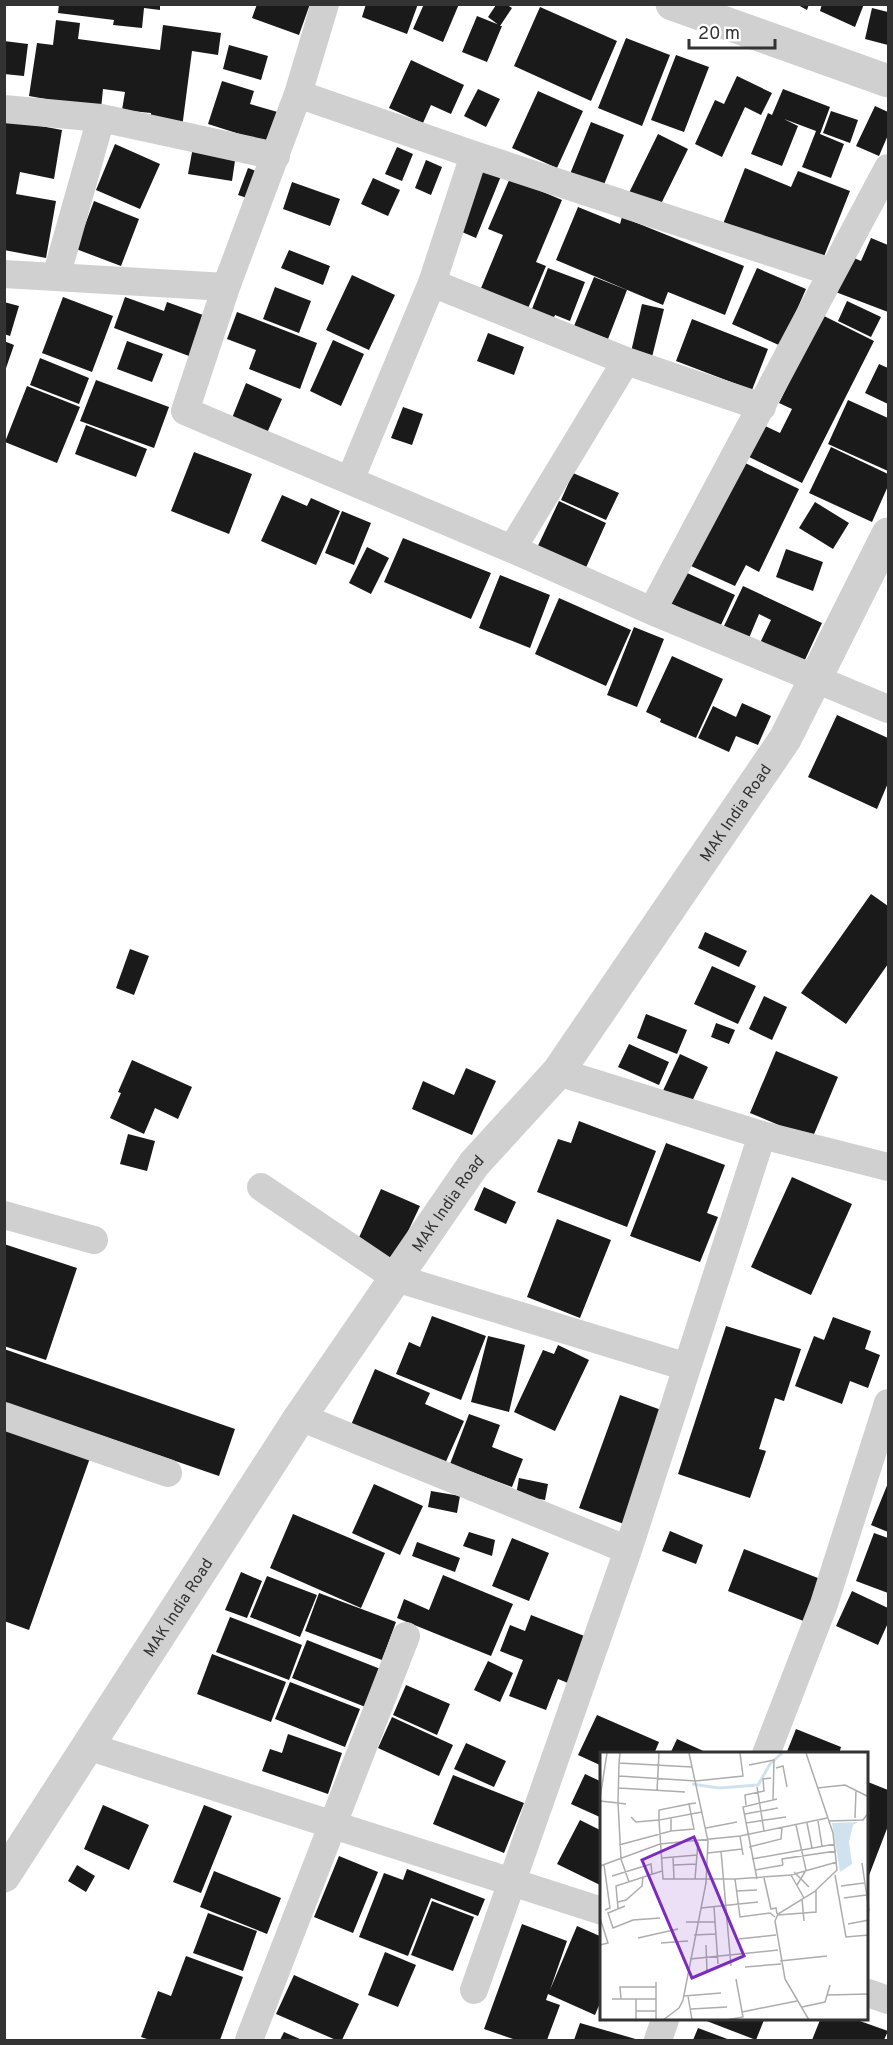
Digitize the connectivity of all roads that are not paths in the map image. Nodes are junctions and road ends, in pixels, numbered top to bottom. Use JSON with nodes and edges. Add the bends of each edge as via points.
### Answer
{"nodes":[{"id":1,"x":325,"y":4,"type":"edge"},
{"id":2,"x":672,"y":4,"type":"edge"},
{"id":3,"x":888,"y":81,"type":"edge"},
{"id":4,"x":298,"y":94,"type":"junction"},
{"id":5,"x":4,"y":109,"type":"edge"},
{"id":6,"x":101,"y":118,"type":"junction"},
{"id":7,"x":474,"y":155,"type":"junction"},
{"id":8,"x":276,"y":156,"type":"junction"},
{"id":9,"x":888,"y":168,"type":"edge"},
{"id":10,"x":831,"y":272,"type":"junction"},
{"id":11,"x":4,"y":274,"type":"edge"},
{"id":12,"x":56,"y":277,"type":"junction"},
{"id":13,"x":432,"y":283,"type":"junction"},
{"id":14,"x":226,"y":287,"type":"junction"},
{"id":15,"x":626,"y":361,"type":"junction"},
{"id":16,"x":762,"y":407,"type":"junction"},
{"id":17,"x":350,"y":480,"type":"junction"},
{"id":18,"x":888,"y":534,"type":"edge"},
{"id":19,"x":512,"y":549,"type":"junction"},
{"id":20,"x":652,"y":611,"type":"junction"},
{"id":21,"x":816,"y":677,"type":"junction"},
{"id":22,"x":888,"y":709,"type":"edge"},
{"id":23,"x":558,"y":1072,"type":"junction"},
{"id":24,"x":762,"y":1135,"type":"junction"},
{"id":25,"x":888,"y":1167,"type":"edge"},
{"id":26,"x":261,"y":1187,"type":"dead end"},
{"id":27,"x":4,"y":1215,"type":"edge"},
{"id":28,"x":94,"y":1240,"type":"dead end"},
{"id":29,"x":396,"y":1278,"type":"junction"},
{"id":30,"x":687,"y":1367,"type":"junction"},
{"id":31,"x":888,"y":1403,"type":"edge"},
{"id":32,"x":4,"y":1416,"type":"edge"},
{"id":33,"x":300,"y":1417,"type":"junction"},
{"id":34,"x":168,"y":1473,"type":"dead end"},
{"id":35,"x":628,"y":1550,"type":"junction"},
{"id":36,"x":406,"y":1636,"type":"dead end"},
{"id":37,"x":87,"y":1746,"type":"junction"},
{"id":38,"x":767,"y":1752,"type":"edge"},
{"id":39,"x":332,"y":1825,"type":"junction"},
{"id":40,"x":4,"y":1876,"type":"edge"},
{"id":41,"x":511,"y":1882,"type":"junction"},
{"id":42,"x":600,"y":1910,"type":"edge"},
{"id":43,"x":474,"y":1990,"type":"dead end"},
{"id":44,"x":869,"y":1994,"type":"edge"},
{"id":45,"x":888,"y":2000,"type":"edge"},
{"id":46,"x":664,"y":2021,"type":"edge"},
{"id":47,"x":249,"y":2040,"type":"edge"},
{"id":48,"x":658,"y":2040,"type":"edge"}],
"edges":[{"from":1,"to":4,"type":"street"},
{"from":2,"to":3,"type":"street"},
{"from":4,"to":7,"type":"street"},
{"from":4,"to":8,"type":"street"},
{"from":5,"to":6,"type":"street"},
{"from":6,"to":8,"type":"street"},
{"from":6,"to":12,"type":"street"},
{"from":7,"to":10,"type":"street"},
{"from":7,"to":13,"type":"street"},
{"from":8,"to":14,"type":"street"},
{"from":9,"to":10,"type":"street"},
{"from":10,"to":16,"type":"street"},
{"from":11,"to":12,"type":"street"},
{"from":12,"to":14,"type":"street"},
{"from":13,"to":15,"type":"street"},
{"from":13,"to":17,"type":"street"},
{"from":14,"to":17,"type":"street","via":[[185,411]]},
{"from":15,"to":16,"type":"street"},
{"from":15,"to":19,"type":"street"},
{"from":16,"to":20,"type":"street"},
{"from":17,"to":19,"type":"street"},
{"from":18,"to":21,"type":"street","name":"MAK India Road"},
{"from":19,"to":20,"type":"street"},
{"from":20,"to":21,"type":"street"},
{"from":21,"to":22,"type":"street"},
{"from":21,"to":23,"type":"street","name":"MAK India Road","via":[[785,739]]},
{"from":23,"to":24,"type":"street"},
{"from":23,"to":29,"type":"street","name":"MAK India Road","via":[[474,1164]]},
{"from":24,"to":25,"type":"street"},
{"from":24,"to":30,"type":"street"},
{"from":26,"to":29,"type":"street"},
{"from":27,"to":28,"type":"street"},
{"from":29,"to":30,"type":"street"},
{"from":29,"to":33,"type":"street","name":"MAK India Road"},
{"from":30,"to":35,"type":"street"},
{"from":31,"to":38,"type":"street","via":[[824,1604]]},
{"from":32,"to":34,"type":"street"},
{"from":33,"to":35,"type":"street"},
{"from":33,"to":37,"type":"street","name":"MAK India Road"},
{"from":35,"to":41,"type":"street"},
{"from":36,"to":39,"type":"street"},
{"from":37,"to":39,"type":"street"},
{"from":37,"to":40,"type":"street","name":"MAK India Road"},
{"from":39,"to":41,"type":"street"},
{"from":39,"to":47,"type":"street"},
{"from":41,"to":42,"type":"street"},
{"from":41,"to":43,"type":"street"},
{"from":44,"to":45,"type":"street"},
{"from":46,"to":48,"type":"street"}]}
